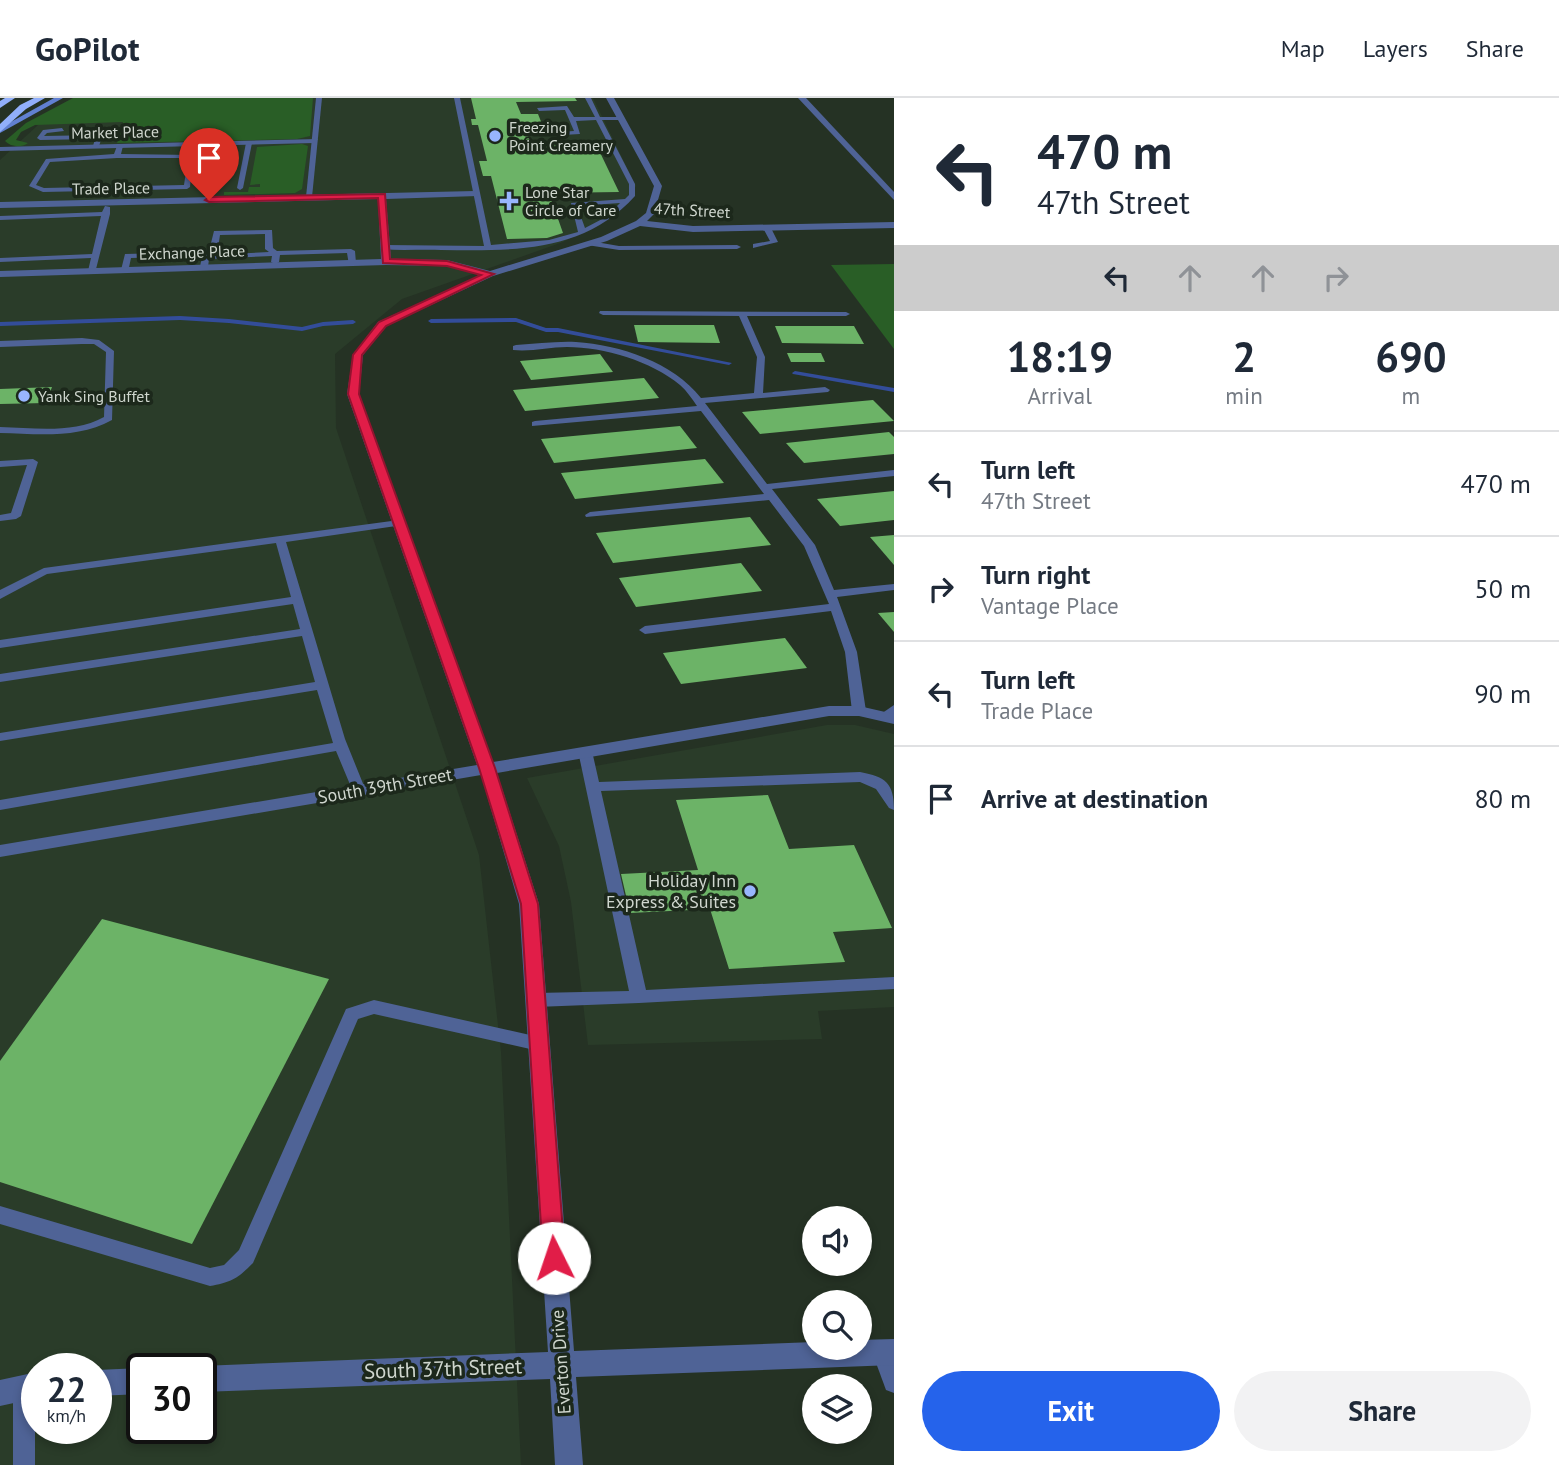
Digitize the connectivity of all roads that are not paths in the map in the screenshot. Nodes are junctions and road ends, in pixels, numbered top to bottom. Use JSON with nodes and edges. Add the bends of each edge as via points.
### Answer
{"nodes":[{"id":1,"x":11,"y":98,"type":"edge"},
{"id":2,"x":41,"y":98,"type":"edge"},
{"id":3,"x":59,"y":98,"type":"edge"},
{"id":4,"x":319,"y":98,"type":"edge"},
{"id":5,"x":457,"y":98,"type":"edge"},
{"id":6,"x":588,"y":98,"type":"edge"},
{"id":7,"x":610,"y":98,"type":"edge"},
{"id":8,"x":802,"y":98,"type":"edge"},
{"id":9,"x":0,"y":105,"type":"edge"},
{"id":10,"x":539,"y":108,"type":"dead end"},
{"id":11,"x":621,"y":118,"type":"junction"},
{"id":12,"x":572,"y":119,"type":"junction"},
{"id":13,"x":599,"y":119,"type":"junction"},
{"id":14,"x":0,"y":130,"type":"edge"},
{"id":15,"x":90,"y":132,"type":"dead end"},
{"id":16,"x":61,"y":133,"type":"dead end"},
{"id":17,"x":546,"y":134,"type":"dead end"},
{"id":18,"x":42,"y":135,"type":"junction"},
{"id":19,"x":99,"y":137,"type":"junction"},
{"id":20,"x":315,"y":141,"type":"junction"},
{"id":21,"x":249,"y":143,"type":"junction"},
{"id":22,"x":120,"y":146,"type":"junction"},
{"id":23,"x":0,"y":149,"type":"edge"},
{"id":24,"x":33,"y":149,"type":"junction"},
{"id":25,"x":117,"y":156,"type":"junction"},
{"id":26,"x":187,"y":187,"type":"junction"},
{"id":27,"x":240,"y":188,"type":"dead end"},
{"id":28,"x":475,"y":194,"type":"junction"},
{"id":29,"x":382,"y":196,"type":"junction"},
{"id":30,"x":309,"y":197,"type":"junction"},
{"id":31,"x":894,"y":197,"type":"edge"},
{"id":32,"x":184,"y":200,"type":"junction"},
{"id":33,"x":627,"y":201,"type":"junction"},
{"id":34,"x":108,"y":202,"type":"junction"},
{"id":35,"x":0,"y":205,"type":"edge"},
{"id":36,"x":106,"y":214,"type":"junction"},
{"id":37,"x":0,"y":218,"type":"edge"},
{"id":38,"x":639,"y":223,"type":"junction"},
{"id":39,"x":894,"y":225,"type":"edge"},
{"id":40,"x":767,"y":228,"type":"junction"},
{"id":41,"x":582,"y":231,"type":"junction"},
{"id":42,"x":590,"y":243,"type":"junction"},
{"id":43,"x":756,"y":246,"type":"dead end"},
{"id":44,"x":385,"y":247,"type":"junction"},
{"id":45,"x":737,"y":247,"type":"dead end"},
{"id":46,"x":488,"y":249,"type":"junction"},
{"id":47,"x":96,"y":256,"type":"junction"},
{"id":48,"x":276,"y":257,"type":"junction"},
{"id":49,"x":205,"y":259,"type":"junction"},
{"id":50,"x":0,"y":260,"type":"edge"},
{"id":51,"x":386,"y":261,"type":"junction"},
{"id":52,"x":92,"y":271,"type":"junction"},
{"id":53,"x":0,"y":274,"type":"edge"},
{"id":54,"x":490,"y":274,"type":"junction"},
{"id":55,"x":604,"y":313,"type":"dead end"},
{"id":56,"x":742,"y":314,"type":"junction"},
{"id":57,"x":846,"y":314,"type":"dead end"},
{"id":58,"x":0,"y":344,"type":"edge"},
{"id":59,"x":516,"y":348,"type":"dead end"},
{"id":60,"x":825,"y":390,"type":"dead end"},
{"id":61,"x":758,"y":395,"type":"junction"},
{"id":62,"x":701,"y":404,"type":"junction"},
{"id":63,"x":535,"y":424,"type":"dead end"},
{"id":64,"x":0,"y":430,"type":"edge"},
{"id":65,"x":0,"y":464,"type":"edge"},
{"id":66,"x":894,"y":473,"type":"edge"},
{"id":67,"x":769,"y":492,"type":"junction"},
{"id":68,"x":590,"y":515,"type":"dead end"},
{"id":69,"x":0,"y":518,"type":"edge"},
{"id":70,"x":399,"y":523,"type":"junction"},
{"id":71,"x":280,"y":539,"type":"junction"},
{"id":72,"x":894,"y":587,"type":"edge"},
{"id":73,"x":831,"y":594,"type":"junction"},
{"id":74,"x":0,"y":596,"type":"edge"},
{"id":75,"x":298,"y":600,"type":"junction"},
{"id":76,"x":836,"y":607,"type":"junction"},
{"id":77,"x":645,"y":631,"type":"dead end"},
{"id":78,"x":307,"y":632,"type":"junction"},
{"id":79,"x":0,"y":644,"type":"edge"},
{"id":80,"x":0,"y":678,"type":"edge"},
{"id":81,"x":323,"y":685,"type":"junction"},
{"id":82,"x":859,"y":711,"type":"junction"},
{"id":83,"x":891,"y":715,"type":"edge"},
{"id":84,"x":0,"y":737,"type":"edge"},
{"id":85,"x":341,"y":746,"type":"junction"},
{"id":86,"x":585,"y":751,"type":"junction"},
{"id":87,"x":487,"y":768,"type":"junction"},
{"id":88,"x":594,"y":787,"type":"junction"},
{"id":89,"x":359,"y":791,"type":"junction"},
{"id":90,"x":0,"y":805,"type":"edge"},
{"id":91,"x":894,"y":805,"type":"edge"},
{"id":92,"x":0,"y":851,"type":"edge"},
{"id":93,"x":894,"y":983,"type":"edge"},
{"id":94,"x":639,"y":997,"type":"junction"},
{"id":95,"x":536,"y":1000,"type":"junction"},
{"id":96,"x":539,"y":1044,"type":"junction"},
{"id":97,"x":0,"y":1214,"type":"edge"},
{"id":98,"x":888,"y":1352,"type":"edge"},
{"id":99,"x":561,"y":1365,"type":"junction"},
{"id":100,"x":217,"y":1378,"type":"edge"},
{"id":101,"x":894,"y":1382,"type":"edge"},
{"id":102,"x":20,"y":1388,"type":"edge"},
{"id":103,"x":24,"y":1465,"type":"edge"},
{"id":104,"x":569,"y":1465,"type":"edge"}],
"edges":[{"from":1,"to":9,"type":"highway"},
{"from":2,"to":14,"type":"highway","via":[[23,107]]},
{"from":3,"to":14,"type":"main road"},
{"from":4,"to":20,"type":"lane"},
{"from":5,"to":28,"type":"lane"},
{"from":6,"to":13,"type":"lane"},
{"from":7,"to":11,"type":"street"},
{"from":8,"to":31,"type":"street"},
{"from":10,"to":12,"type":"lane","via":[[567,108]]},
{"from":11,"to":13,"type":"lane"},
{"from":11,"to":38,"type":"street","via":[[658,186],[650,214]]},
{"from":12,"to":13,"type":"lane"},
{"from":12,"to":17,"type":"lane","via":[[578,133]]},
{"from":13,"to":33,"type":"lane","via":[[632,184]]},
{"from":15,"to":19,"type":"lane"},
{"from":16,"to":18,"type":"lane"},
{"from":18,"to":19,"type":"lane"},
{"from":18,"to":24,"type":"lane"},
{"from":19,"to":22,"type":"street","name":"Market Place"},
{"from":19,"to":24,"type":"street","name":"Market Place"},
{"from":20,"to":21,"type":"street","name":"Market Place"},
{"from":20,"to":30,"type":"lane"},
{"from":21,"to":22,"type":"street","name":"Market Place"},
{"from":21,"to":27,"type":"lane"},
{"from":22,"to":25,"type":"lane"},
{"from":23,"to":24,"type":"street","name":"Market Place"},
{"from":25,"to":26,"type":"lane","via":[[191,156]]},
{"from":25,"to":26,"type":"lane","via":[[48,160],[32,186],[43,190]]},
{"from":26,"to":32,"type":"lane"},
{"from":28,"to":29,"type":"street","name":"Trade Place"},
{"from":28,"to":46,"type":"lane"},
{"from":29,"to":30,"type":"street","name":"Trade Place"},
{"from":29,"to":44,"type":"street"},
{"from":30,"to":32,"type":"street","name":"Trade Place"},
{"from":32,"to":34,"type":"street","name":"Trade Place"},
{"from":33,"to":41,"type":"lane"},
{"from":33,"to":41,"type":"lane","via":[[573,204]]},
{"from":34,"to":35,"type":"street","name":"Trade Place"},
{"from":34,"to":36,"type":"lane"},
{"from":36,"to":37,"type":"lane"},
{"from":36,"to":47,"type":"lane"},
{"from":38,"to":40,"type":"street","name":"47th Street","via":[[693,229]]},
{"from":38,"to":42,"type":"street","name":"47th Street"},
{"from":39,"to":40,"type":"street","name":"47th Street"},
{"from":40,"to":43,"type":"lane","via":[[774,242]]},
{"from":41,"to":46,"type":"lane","via":[[551,242]]},
{"from":42,"to":45,"type":"lane","via":[[618,248]]},
{"from":42,"to":54,"type":"street","name":"47th Street"},
{"from":44,"to":46,"type":"lane"},
{"from":44,"to":51,"type":"street"},
{"from":47,"to":50,"type":"lane"},
{"from":47,"to":52,"type":"lane"},
{"from":48,"to":49,"type":"street","name":"Exchange Place"},
{"from":48,"to":49,"type":"lane","via":[[269,249],[269,232],[218,233]]},
{"from":48,"to":51,"type":"street","name":"Exchange Place"},
{"from":49,"to":52,"type":"street","name":"Exchange Place"},
{"from":51,"to":54,"type":"street","via":[[447,263]]},
{"from":52,"to":53,"type":"street","name":"Exchange Place"},
{"from":54,"to":70,"type":"street","name":"Everton Drive","via":[[382,324],[358,355],[353,394]]},
{"from":55,"to":56,"type":"lane"},
{"from":56,"to":57,"type":"lane"},
{"from":56,"to":61,"type":"lane","via":[[761,356]]},
{"from":58,"to":64,"type":"lane","via":[[96,342],[110,351],[110,370],[109,418],[99,425],[84,430]]},
{"from":59,"to":62,"type":"lane","via":[[594,348],[666,371]]},
{"from":60,"to":61,"type":"lane"},
{"from":61,"to":62,"type":"lane"},
{"from":62,"to":63,"type":"lane"},
{"from":62,"to":67,"type":"lane"},
{"from":65,"to":69,"type":"lane","via":[[33,462],[16,516]]},
{"from":66,"to":67,"type":"lane"},
{"from":67,"to":68,"type":"lane"},
{"from":67,"to":73,"type":"lane","via":[[809,545]]},
{"from":70,"to":71,"type":"lane"},
{"from":70,"to":87,"type":"street","name":"Everton Drive"},
{"from":71,"to":74,"type":"lane","via":[[44,571]]},
{"from":71,"to":75,"type":"lane"},
{"from":72,"to":73,"type":"lane"},
{"from":73,"to":76,"type":"lane"},
{"from":75,"to":78,"type":"lane"},
{"from":75,"to":79,"type":"lane"},
{"from":76,"to":77,"type":"lane"},
{"from":76,"to":82,"type":"lane","via":[[856,676]]},
{"from":78,"to":80,"type":"lane"},
{"from":78,"to":81,"type":"lane"},
{"from":81,"to":84,"type":"lane"},
{"from":81,"to":85,"type":"lane"},
{"from":82,"to":83,"type":"street","name":"South 39th Street"},
{"from":82,"to":86,"type":"street","name":"South 39th Street","via":[[828,710]]},
{"from":85,"to":89,"type":"lane"},
{"from":85,"to":90,"type":"lane"},
{"from":86,"to":87,"type":"street","name":"South 39th Street"},
{"from":86,"to":88,"type":"lane"},
{"from":87,"to":89,"type":"street","name":"South 39th Street"},
{"from":87,"to":95,"type":"street","name":"Everton Drive","via":[[529,904]]},
{"from":88,"to":91,"type":"lane","via":[[860,777],[874,779],[886,788]]},
{"from":88,"to":94,"type":"lane"},
{"from":89,"to":92,"type":"street","name":"South 39th Street"},
{"from":93,"to":94,"type":"lane"},
{"from":94,"to":95,"type":"lane"},
{"from":95,"to":96,"type":"street","name":"Everton Drive"},
{"from":96,"to":97,"type":"lane","via":[[374,1007],[352,1014],[246,1256],[229,1273],[210,1277]]},
{"from":96,"to":99,"type":"street","name":"Everton Drive"},
{"from":98,"to":99,"type":"street","name":"South 37th Street"},
{"from":98,"to":101,"type":"lane"},
{"from":99,"to":100,"type":"street","name":"South 37th Street"},
{"from":99,"to":104,"type":"street","name":"Everton Drive"},
{"from":102,"to":103,"type":"lane"}]}
